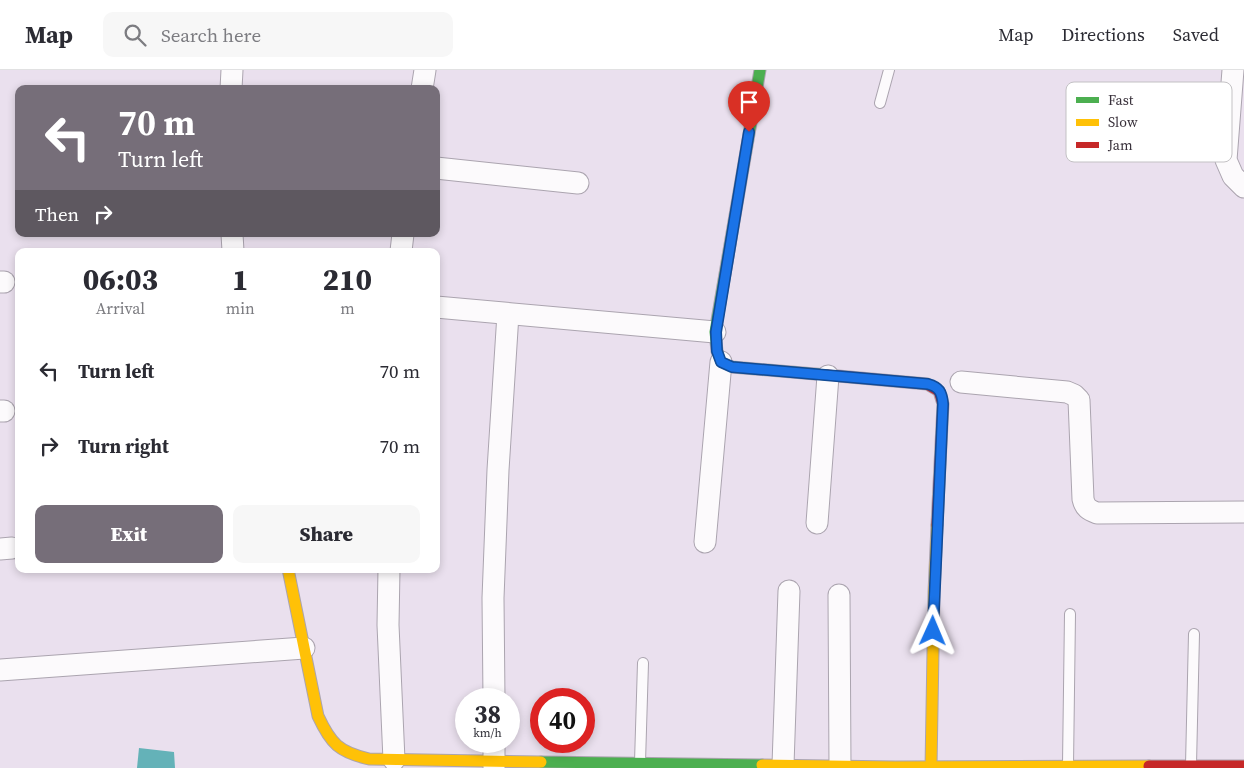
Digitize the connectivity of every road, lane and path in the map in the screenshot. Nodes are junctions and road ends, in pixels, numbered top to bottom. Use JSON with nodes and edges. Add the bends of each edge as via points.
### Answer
{"nodes":[{"id":1,"x":232,"y":70,"type":"edge"},
{"id":2,"x":425,"y":70,"type":"edge"},
{"id":3,"x":760,"y":70,"type":"edge"},
{"id":4,"x":889,"y":70,"type":"edge"},
{"id":5,"x":1233,"y":70,"type":"edge"},
{"id":6,"x":1232,"y":83,"type":"edge"},
{"id":7,"x":231,"y":85,"type":"edge"},
{"id":8,"x":423,"y":85,"type":"edge"},
{"id":9,"x":880,"y":103,"type":"dead end"},
{"id":10,"x":1227,"y":162,"type":"edge"},
{"id":11,"x":440,"y":168,"type":"edge"},
{"id":12,"x":578,"y":183,"type":"dead end"},
{"id":13,"x":1244,"y":187,"type":"edge"},
{"id":14,"x":440,"y":307,"type":"edge"},
{"id":15,"x":508,"y":314,"type":"junction"},
{"id":16,"x":716,"y":332,"type":"junction"},
{"id":17,"x":721,"y":362,"type":"junction"},
{"id":18,"x":828,"y":376,"type":"junction"},
{"id":19,"x":961,"y":382,"type":"dead end"},
{"id":20,"x":1244,"y":512,"type":"edge"},
{"id":21,"x":817,"y":523,"type":"dead end"},
{"id":22,"x":704,"y":542,"type":"dead end"},
{"id":23,"x":289,"y":573,"type":"edge"},
{"id":24,"x":389,"y":573,"type":"edge"},
{"id":25,"x":789,"y":591,"type":"dead end"},
{"id":26,"x":839,"y":595,"type":"dead end"},
{"id":27,"x":1070,"y":614,"type":"dead end"},
{"id":28,"x":1194,"y":634,"type":"dead end"},
{"id":29,"x":304,"y":648,"type":"junction"},
{"id":30,"x":643,"y":663,"type":"dead end"},
{"id":31,"x":0,"y":670,"type":"edge"},
{"id":32,"x":494,"y":688,"type":"edge"},
{"id":33,"x":494,"y":757,"type":"edge"},
{"id":34,"x":394,"y":760,"type":"junction"},
{"id":35,"x":640,"y":766,"type":"edge"},
{"id":36,"x":783,"y":766,"type":"edge"},
{"id":37,"x":840,"y":766,"type":"junction"},
{"id":38,"x":1244,"y":766,"type":"edge"},
{"id":39,"x":931,"y":767,"type":"edge"},
{"id":40,"x":1068,"y":767,"type":"edge"},
{"id":41,"x":1191,"y":767,"type":"edge"}],
"edges":[{"from":1,"to":7,"type":"street"},
{"from":2,"to":8,"type":"street"},
{"from":3,"to":16,"type":"street"},
{"from":4,"to":9,"type":"lane"},
{"from":5,"to":6,"type":"street"},
{"from":10,"to":13,"type":"street","via":[[1233,176]]},
{"from":11,"to":12,"type":"street"},
{"from":14,"to":15,"type":"street"},
{"from":15,"to":16,"type":"street"},
{"from":15,"to":32,"type":"street","via":[[493,598]]},
{"from":16,"to":17,"type":"street"},
{"from":17,"to":18,"type":"street","via":[[732,367]]},
{"from":17,"to":22,"type":"street"},
{"from":18,"to":21,"type":"street"},
{"from":18,"to":39,"type":"street","via":[[928,384],[936,386],[942,393]]},
{"from":19,"to":20,"type":"street","via":[[1067,392],[1079,400],[1083,499],[1089,510],[1097,513]]},
{"from":23,"to":29,"type":"street"},
{"from":24,"to":34,"type":"street"},
{"from":25,"to":36,"type":"street"},
{"from":26,"to":37,"type":"street"},
{"from":27,"to":40,"type":"lane"},
{"from":28,"to":41,"type":"lane"},
{"from":29,"to":31,"type":"street"},
{"from":29,"to":34,"type":"street","via":[[318,716],[327,736],[346,754]]},
{"from":30,"to":35,"type":"lane"},
{"from":33,"to":34,"type":"street"},
{"from":33,"to":35,"type":"street"},
{"from":35,"to":36,"type":"street"},
{"from":36,"to":37,"type":"street"},
{"from":37,"to":39,"type":"street"},
{"from":38,"to":41,"type":"street"},
{"from":39,"to":40,"type":"street"},
{"from":40,"to":41,"type":"street"}]}
